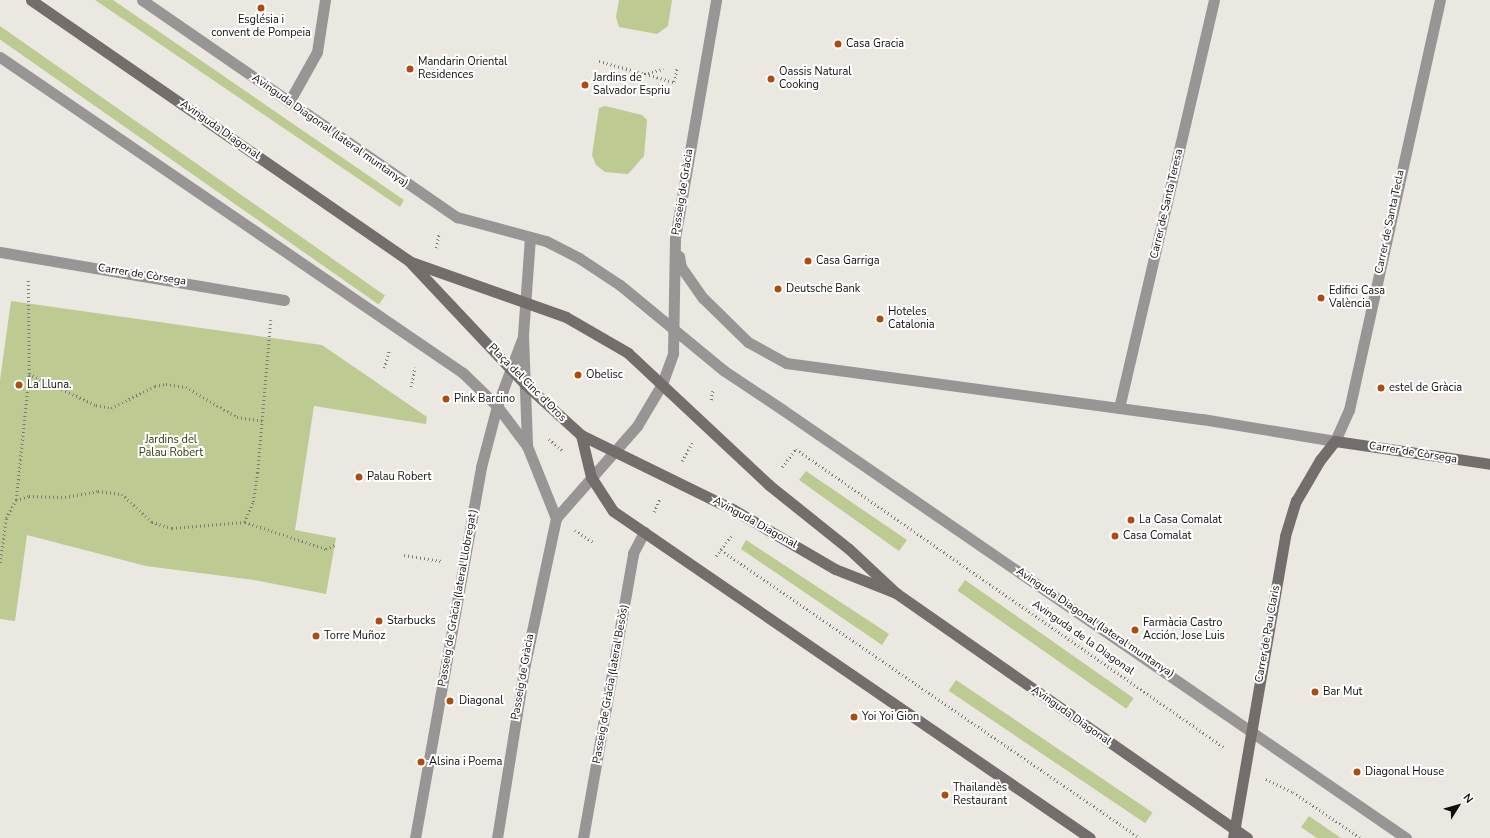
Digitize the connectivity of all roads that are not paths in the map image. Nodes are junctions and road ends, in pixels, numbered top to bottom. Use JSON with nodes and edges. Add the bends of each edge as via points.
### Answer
{"nodes":[{"id":1,"x":31,"y":0,"type":"edge"},
{"id":2,"x":142,"y":0,"type":"edge"},
{"id":3,"x":325,"y":0,"type":"edge"},
{"id":4,"x":716,"y":0,"type":"edge"},
{"id":5,"x":1214,"y":0,"type":"edge"},
{"id":6,"x":1440,"y":0,"type":"edge"},
{"id":7,"x":0,"y":57,"type":"edge"},
{"id":8,"x":289,"y":102,"type":"junction"},
{"id":9,"x":530,"y":237,"type":"junction"},
{"id":10,"x":675,"y":238,"type":"junction"},
{"id":11,"x":0,"y":252,"type":"edge"},
{"id":12,"x":409,"y":261,"type":"junction"},
{"id":13,"x":284,"y":300,"type":"dead end"},
{"id":14,"x":524,"y":303,"type":"junction"},
{"id":15,"x":675,"y":331,"type":"junction"},
{"id":16,"x":523,"y":335,"type":"junction"},
{"id":17,"x":509,"y":367,"type":"junction"},
{"id":18,"x":525,"y":384,"type":"junction"},
{"id":19,"x":662,"y":384,"type":"junction"},
{"id":20,"x":497,"y":406,"type":"junction"},
{"id":21,"x":1119,"y":408,"type":"junction"},
{"id":22,"x":581,"y":435,"type":"junction"},
{"id":23,"x":1335,"y":441,"type":"junction"},
{"id":24,"x":527,"y":446,"type":"junction"},
{"id":25,"x":614,"y":453,"type":"junction"},
{"id":26,"x":1490,"y":464,"type":"edge"},
{"id":27,"x":591,"y":477,"type":"junction"},
{"id":28,"x":556,"y":518,"type":"junction"},
{"id":29,"x":644,"y":532,"type":"junction"},
{"id":30,"x":896,"y":593,"type":"junction"},
{"id":31,"x":1252,"y":732,"type":"junction"},
{"id":32,"x":1233,"y":834,"type":"edge"},
{"id":33,"x":415,"y":838,"type":"edge"},
{"id":34,"x":497,"y":838,"type":"edge"},
{"id":35,"x":583,"y":838,"type":"edge"},
{"id":36,"x":1090,"y":838,"type":"edge"},
{"id":37,"x":1247,"y":838,"type":"edge"},
{"id":38,"x":1406,"y":838,"type":"edge"}],
"edges":[{"from":1,"to":12,"type":"main road","name":"Avinguda Diagonal"},
{"from":2,"to":8,"type":"street","name":"Avinguda Diagonal (lateral muntanya)"},
{"from":3,"to":8,"type":"street","via":[[317,52]]},
{"from":4,"to":10,"type":"street","name":"Passeig de Gràcia"},
{"from":5,"to":21,"type":"street","name":"Carrer de Santa Teresa"},
{"from":6,"to":23,"type":"street","name":"Carrer de Santa Tecla","via":[[1349,410]]},
{"from":7,"to":20,"type":"street","via":[[451,364]]},
{"from":8,"to":9,"type":"street","name":"Avinguda Diagonal (lateral muntanya)","via":[[457,217]]},
{"from":9,"to":14,"type":"street"},
{"from":9,"to":15,"type":"street","name":"Avinguda Diagonal (lateral muntanya)","via":[[556,245],[579,258],[620,285]]},
{"from":10,"to":15,"type":"street","name":"Passeig de Gràcia"},
{"from":10,"to":21,"type":"street","via":[[681,267],[694,289],[748,342],[786,363]]},
{"from":11,"to":13,"type":"street","name":"Carrer de Còrsega"},
{"from":12,"to":14,"type":"main road"},
{"from":12,"to":17,"type":"main road","name":"Plaça del Cinc d'Oros"},
{"from":14,"to":16,"type":"street"},
{"from":14,"to":19,"type":"main road","via":[[593,330],[628,353]]},
{"from":15,"to":19,"type":"street","name":"Passeig de Gràcia","via":[[673,353]]},
{"from":15,"to":31,"type":"street","name":"Avinguda Diagonal (lateral muntanya)","via":[[723,370]]},
{"from":16,"to":17,"type":"street","name":"Passeig de Gràcia (lateral Llobregat)"},
{"from":16,"to":18,"type":"street"},
{"from":17,"to":18,"type":"main road","name":"Plaça del Cinc d'Oros"},
{"from":17,"to":20,"type":"street","name":"Passeig de Gràcia (lateral Llobregat)"},
{"from":18,"to":22,"type":"main road","name":"Plaça del Cinc d'Oros"},
{"from":18,"to":24,"type":"street"},
{"from":19,"to":25,"type":"street","via":[[641,420]]},
{"from":19,"to":30,"type":"main road","name":"Avinguda Diagonal","via":[[769,485],[850,549]]},
{"from":20,"to":24,"type":"street"},
{"from":20,"to":33,"type":"street","name":"Passeig de Gràcia (lateral Llobregat)","via":[[481,467]]},
{"from":21,"to":23,"type":"street"},
{"from":22,"to":25,"type":"main road","name":"Plaça del Cinc d'Oros"},
{"from":22,"to":27,"type":"main road"},
{"from":23,"to":26,"type":"main road","name":"Carrer de Còrsega"},
{"from":23,"to":31,"type":"main road","name":"Carrer de Pau Claris","via":[[1300,494],[1285,536]]},
{"from":24,"to":28,"type":"street"},
{"from":25,"to":27,"type":"street","name":"Passeig de Gràcia"},
{"from":25,"to":30,"type":"main road","name":"Avinguda Diagonal","via":[[672,478],[841,572]]},
{"from":27,"to":28,"type":"street","name":"Passeig de Gràcia"},
{"from":27,"to":29,"type":"main road","via":[[613,510]]},
{"from":28,"to":34,"type":"street","name":"Passeig de Gràcia","via":[[524,664]]},
{"from":29,"to":35,"type":"street","name":"Passeig de Gràcia (lateral Besòs)","via":[[634,553]]},
{"from":29,"to":36,"type":"main road"},
{"from":30,"to":32,"type":"main road","name":"Avinguda Diagonal"},
{"from":31,"to":32,"type":"main road","name":"Carrer de Pau Claris"},
{"from":31,"to":38,"type":"street","name":"Avinguda Diagonal (lateral muntanya)"},
{"from":32,"to":37,"type":"main road","name":"Avinguda Diagonal"}]}
